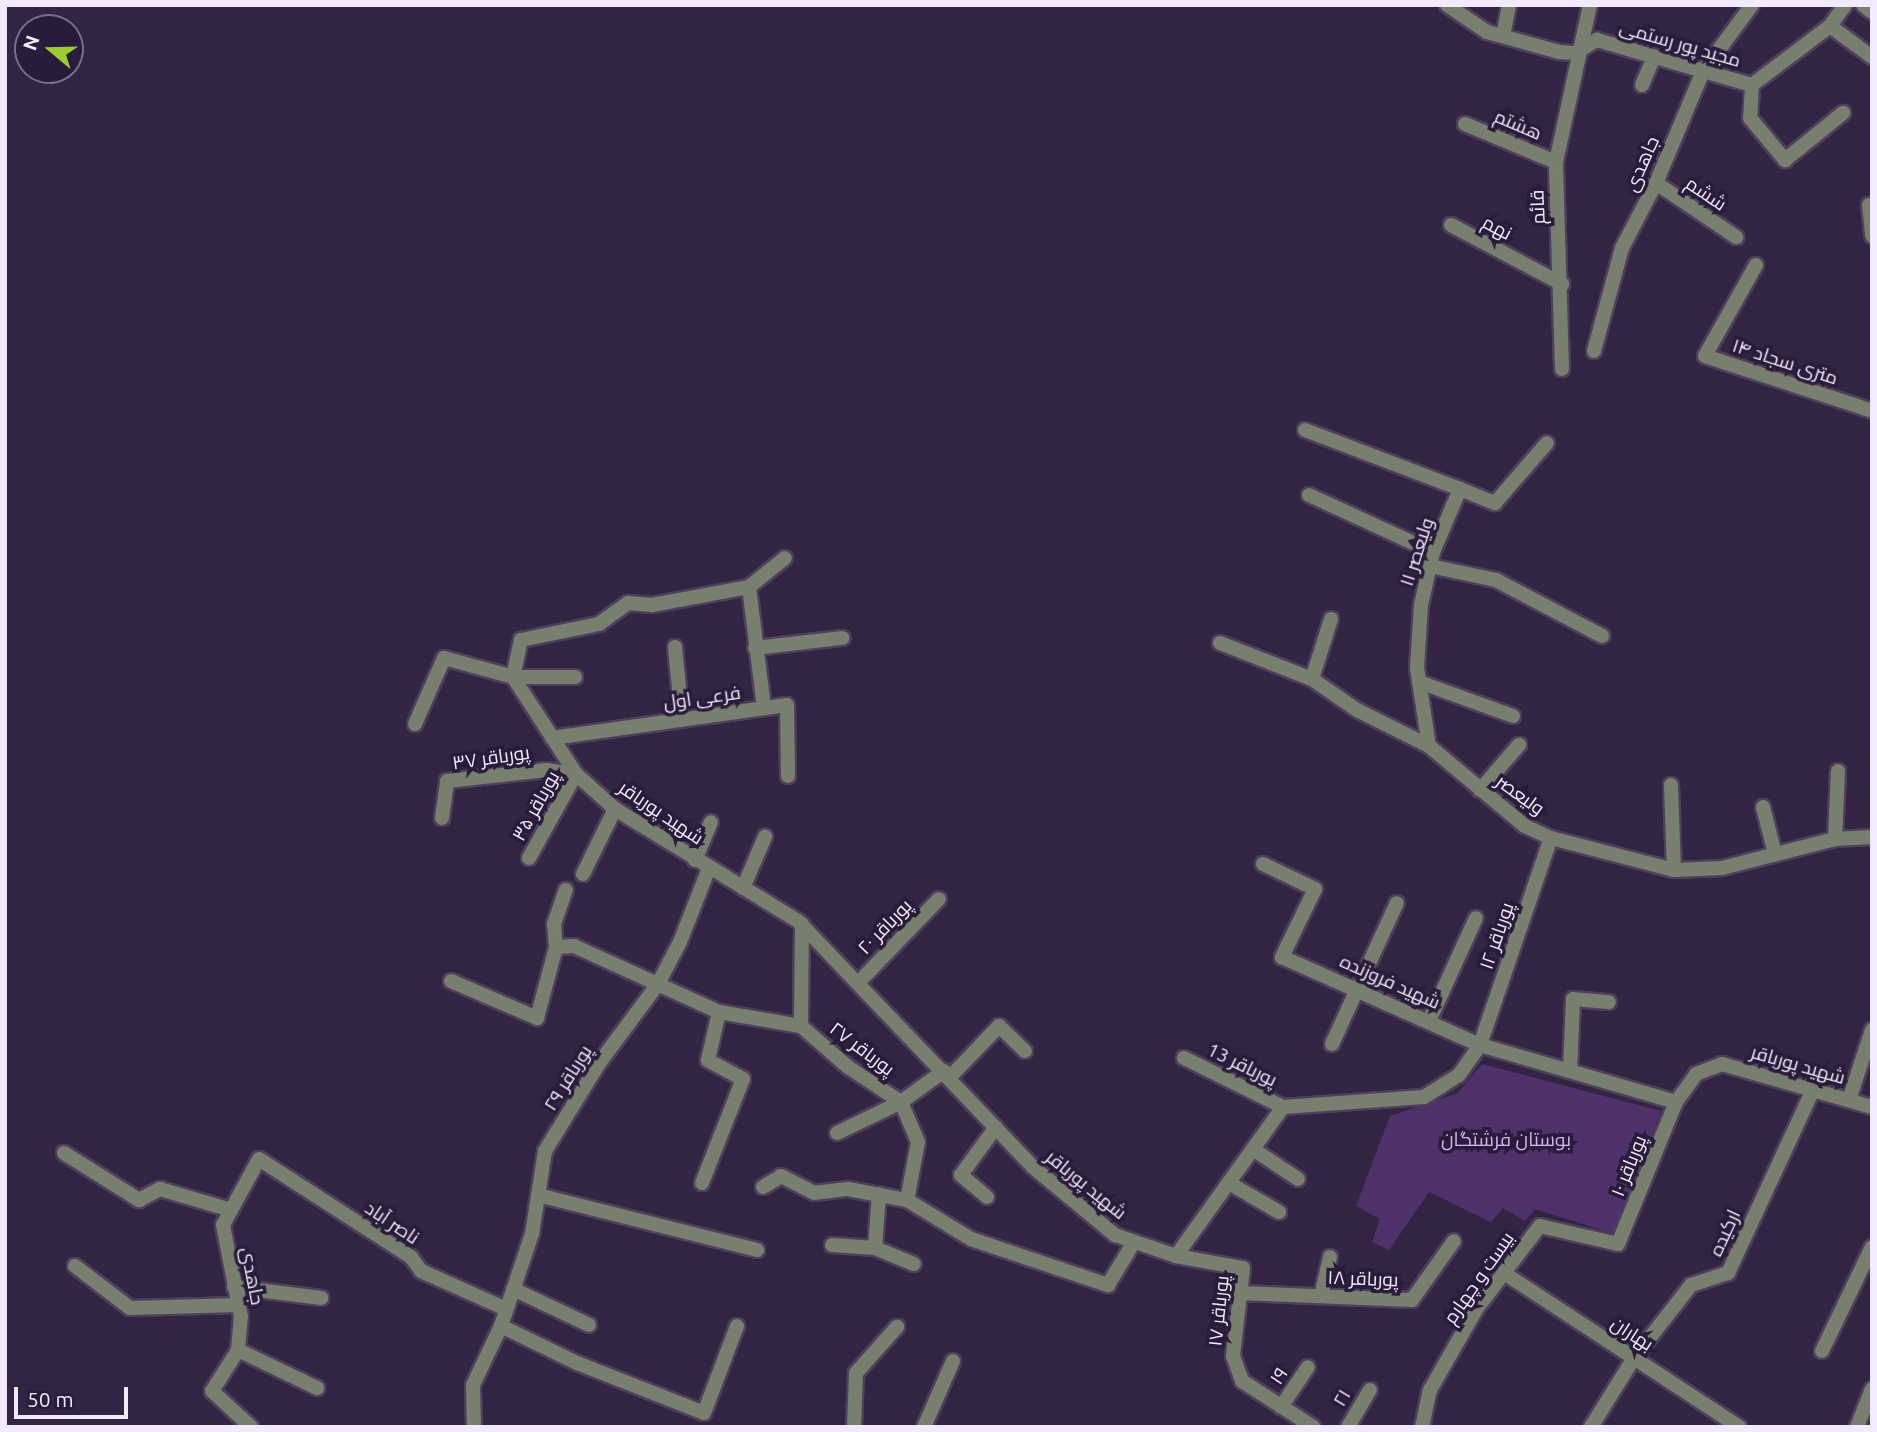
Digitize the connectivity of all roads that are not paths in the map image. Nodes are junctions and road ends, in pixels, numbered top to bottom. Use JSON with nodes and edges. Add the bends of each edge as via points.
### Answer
{"nodes":[{"id":1,"x":1447,"y":5,"type":"edge"},
{"id":2,"x":1509,"y":5,"type":"edge"},
{"id":3,"x":1590,"y":5,"type":"edge"},
{"id":4,"x":1844,"y":5,"type":"edge"},
{"id":5,"x":1863,"y":5,"type":"edge"},
{"id":6,"x":1750,"y":6,"type":"edge"},
{"id":7,"x":1872,"y":12,"type":"edge"},
{"id":8,"x":1830,"y":26,"type":"junction"},
{"id":9,"x":1503,"y":36,"type":"junction"},
{"id":10,"x":1584,"y":47,"type":"junction"},
{"id":11,"x":1654,"y":57,"type":"junction"},
{"id":12,"x":1872,"y":57,"type":"edge"},
{"id":13,"x":1703,"y":71,"type":"junction"},
{"id":14,"x":1642,"y":85,"type":"dead end"},
{"id":15,"x":1752,"y":85,"type":"junction"},
{"id":16,"x":1843,"y":113,"type":"dead end"},
{"id":17,"x":1465,"y":124,"type":"dead end"},
{"id":18,"x":1556,"y":162,"type":"junction"},
{"id":19,"x":1656,"y":183,"type":"junction"},
{"id":20,"x":1869,"y":205,"type":"dead end"},
{"id":21,"x":1451,"y":225,"type":"dead end"},
{"id":22,"x":1872,"y":236,"type":"edge"},
{"id":23,"x":1736,"y":237,"type":"dead end"},
{"id":24,"x":1756,"y":265,"type":"dead end"},
{"id":25,"x":1562,"y":284,"type":"junction"},
{"id":26,"x":1594,"y":351,"type":"dead end"},
{"id":27,"x":1562,"y":369,"type":"dead end"},
{"id":28,"x":1872,"y":411,"type":"edge"},
{"id":29,"x":1305,"y":430,"type":"dead end"},
{"id":30,"x":1547,"y":443,"type":"dead end"},
{"id":31,"x":1460,"y":489,"type":"junction"},
{"id":32,"x":1309,"y":495,"type":"dead end"},
{"id":33,"x":785,"y":558,"type":"dead end"},
{"id":34,"x":1431,"y":559,"type":"junction"},
{"id":35,"x":748,"y":587,"type":"junction"},
{"id":36,"x":1331,"y":619,"type":"dead end"},
{"id":37,"x":1602,"y":636,"type":"dead end"},
{"id":38,"x":842,"y":638,"type":"dead end"},
{"id":39,"x":1220,"y":643,"type":"dead end"},
{"id":40,"x":675,"y":646,"type":"dead end"},
{"id":41,"x":755,"y":648,"type":"junction"},
{"id":42,"x":513,"y":677,"type":"junction"},
{"id":43,"x":575,"y":677,"type":"dead end"},
{"id":44,"x":1312,"y":679,"type":"junction"},
{"id":45,"x":1419,"y":682,"type":"junction"},
{"id":46,"x":764,"y":709,"type":"junction"},
{"id":47,"x":1513,"y":716,"type":"dead end"},
{"id":48,"x":681,"y":720,"type":"junction"},
{"id":49,"x":415,"y":724,"type":"dead end"},
{"id":50,"x":552,"y":738,"type":"junction"},
{"id":51,"x":1519,"y":745,"type":"dead end"},
{"id":52,"x":1429,"y":746,"type":"junction"},
{"id":53,"x":1838,"y":771,"type":"dead end"},
{"id":54,"x":576,"y":774,"type":"junction"},
{"id":55,"x":788,"y":776,"type":"dead end"},
{"id":56,"x":1671,"y":785,"type":"dead end"},
{"id":57,"x":1480,"y":790,"type":"junction"},
{"id":58,"x":1763,"y":807,"type":"dead end"},
{"id":59,"x":615,"y":809,"type":"junction"},
{"id":60,"x":442,"y":818,"type":"dead end"},
{"id":61,"x":711,"y":822,"type":"dead end"},
{"id":62,"x":765,"y":837,"type":"dead end"},
{"id":63,"x":1872,"y":837,"type":"edge"},
{"id":64,"x":1551,"y":838,"type":"junction"},
{"id":65,"x":1835,"y":839,"type":"junction"},
{"id":66,"x":1775,"y":855,"type":"junction"},
{"id":67,"x":529,"y":858,"type":"dead end"},
{"id":68,"x":695,"y":860,"type":"junction"},
{"id":69,"x":1263,"y":864,"type":"dead end"},
{"id":70,"x":709,"y":868,"type":"junction"},
{"id":71,"x":1674,"y":870,"type":"junction"},
{"id":72,"x":583,"y":874,"type":"dead end"},
{"id":73,"x":743,"y":888,"type":"junction"},
{"id":74,"x":566,"y":890,"type":"dead end"},
{"id":75,"x":939,"y":899,"type":"dead end"},
{"id":76,"x":1397,"y":903,"type":"dead end"},
{"id":77,"x":1476,"y":918,"type":"dead end"},
{"id":78,"x":802,"y":924,"type":"junction"},
{"id":79,"x":556,"y":947,"type":"junction"},
{"id":80,"x":450,"y":981,"type":"dead end"},
{"id":81,"x":859,"y":982,"type":"junction"},
{"id":82,"x":658,"y":984,"type":"junction"},
{"id":83,"x":1360,"y":988,"type":"junction"},
{"id":84,"x":1609,"y":1002,"type":"dead end"},
{"id":85,"x":719,"y":1012,"type":"junction"},
{"id":86,"x":1429,"y":1021,"type":"junction"},
{"id":87,"x":801,"y":1026,"type":"junction"},
{"id":88,"x":1872,"y":1030,"type":"edge"},
{"id":89,"x":1332,"y":1044,"type":"dead end"},
{"id":90,"x":1480,"y":1045,"type":"junction"},
{"id":91,"x":1025,"y":1051,"type":"dead end"},
{"id":92,"x":1184,"y":1058,"type":"dead end"},
{"id":93,"x":1570,"y":1072,"type":"junction"},
{"id":94,"x":947,"y":1074,"type":"junction"},
{"id":95,"x":1814,"y":1090,"type":"junction"},
{"id":96,"x":1849,"y":1101,"type":"junction"},
{"id":97,"x":901,"y":1102,"type":"junction"},
{"id":98,"x":1675,"y":1102,"type":"junction"},
{"id":99,"x":1283,"y":1107,"type":"junction"},
{"id":100,"x":1872,"y":1107,"type":"edge"},
{"id":101,"x":996,"y":1127,"type":"junction"},
{"id":102,"x":837,"y":1133,"type":"dead end"},
{"id":103,"x":1253,"y":1149,"type":"junction"},
{"id":104,"x":64,"y":1153,"type":"dead end"},
{"id":105,"x":259,"y":1159,"type":"joint"},
{"id":106,"x":1298,"y":1179,"type":"dead end"},
{"id":107,"x":702,"y":1183,"type":"dead end"},
{"id":108,"x":1229,"y":1183,"type":"junction"},
{"id":109,"x":763,"y":1187,"type":"dead end"},
{"id":110,"x":879,"y":1194,"type":"junction"},
{"id":111,"x":538,"y":1195,"type":"junction"},
{"id":112,"x":987,"y":1198,"type":"dead end"},
{"id":113,"x":907,"y":1200,"type":"junction"},
{"id":114,"x":231,"y":1210,"type":"junction"},
{"id":115,"x":1279,"y":1212,"type":"dead end"},
{"id":116,"x":1454,"y":1241,"type":"dead end"},
{"id":117,"x":1134,"y":1242,"type":"junction"},
{"id":118,"x":1618,"y":1244,"type":"joint"},
{"id":119,"x":832,"y":1245,"type":"dead end"},
{"id":120,"x":1872,"y":1247,"type":"edge"},
{"id":121,"x":875,"y":1248,"type":"junction"},
{"id":122,"x":757,"y":1251,"type":"dead end"},
{"id":123,"x":1176,"y":1256,"type":"junction"},
{"id":124,"x":1330,"y":1257,"type":"dead end"},
{"id":125,"x":914,"y":1264,"type":"dead end"},
{"id":126,"x":75,"y":1266,"type":"dead end"},
{"id":127,"x":1504,"y":1273,"type":"junction"},
{"id":128,"x":1867,"y":1277,"type":"edge"},
{"id":129,"x":234,"y":1287,"type":"junction"},
{"id":130,"x":513,"y":1289,"type":"junction"},
{"id":131,"x":1240,"y":1293,"type":"junction"},
{"id":132,"x":1321,"y":1296,"type":"junction"},
{"id":133,"x":321,"y":1298,"type":"dead end"},
{"id":134,"x":238,"y":1306,"type":"junction"},
{"id":135,"x":506,"y":1309,"type":"junction"},
{"id":136,"x":589,"y":1325,"type":"dead end"},
{"id":137,"x":501,"y":1326,"type":"junction"},
{"id":138,"x":737,"y":1326,"type":"dead end"},
{"id":139,"x":897,"y":1326,"type":"dead end"},
{"id":140,"x":239,"y":1350,"type":"junction"},
{"id":141,"x":1822,"y":1351,"type":"dead end"},
{"id":142,"x":1634,"y":1358,"type":"junction"},
{"id":143,"x":953,"y":1361,"type":"dead end"},
{"id":144,"x":1308,"y":1367,"type":"dead end"},
{"id":145,"x":317,"y":1388,"type":"dead end"},
{"id":146,"x":1872,"y":1389,"type":"edge"},
{"id":147,"x":1370,"y":1390,"type":"dead end"},
{"id":148,"x":1281,"y":1407,"type":"junction"},
{"id":149,"x":251,"y":1427,"type":"edge"},
{"id":150,"x":474,"y":1427,"type":"edge"},
{"id":151,"x":854,"y":1427,"type":"edge"},
{"id":152,"x":924,"y":1427,"type":"edge"},
{"id":153,"x":1313,"y":1427,"type":"edge"},
{"id":154,"x":1348,"y":1427,"type":"edge"},
{"id":155,"x":1422,"y":1427,"type":"edge"},
{"id":156,"x":1591,"y":1427,"type":"edge"},
{"id":157,"x":1739,"y":1427,"type":"edge"},
{"id":158,"x":1857,"y":1427,"type":"edge"}],
"edges":[{"from":1,"to":9,"type":"street","name":"مجید پور رستمی","via":[[1476,27]]},
{"from":2,"to":9,"type":"street"},
{"from":3,"to":10,"type":"street","name":"قائم"},
{"from":4,"to":8,"type":"street","name":"مجید پور رستمی"},
{"from":5,"to":7,"type":"street"},
{"from":6,"to":13,"type":"street","name":"جاهدی"},
{"from":8,"to":12,"type":"street"},
{"from":8,"to":15,"type":"street","name":"مجید پور رستمی"},
{"from":9,"to":10,"type":"street","name":"مجید پور رستمی","via":[[1559,52],[1575,53]]},
{"from":10,"to":11,"type":"street","name":"مجید پور رستمی","via":[[1597,40]]},
{"from":10,"to":18,"type":"street","name":"قائم"},
{"from":11,"to":13,"type":"street","name":"مجید پور رستمی"},
{"from":11,"to":14,"type":"street"},
{"from":13,"to":15,"type":"street","name":"مجید پور رستمی"},
{"from":13,"to":19,"type":"street","name":"جاهدی"},
{"from":15,"to":16,"type":"street","via":[[1749,118],[1785,160]]},
{"from":17,"to":18,"type":"street","name":"هشتم"},
{"from":18,"to":25,"type":"street","name":"قائم"},
{"from":19,"to":23,"type":"street","name":"ششم"},
{"from":19,"to":26,"type":"street","name":"جاهدی","via":[[1622,248]]},
{"from":20,"to":22,"type":"street"},
{"from":21,"to":25,"type":"street","name":"نهم"},
{"from":24,"to":28,"type":"street","name":"۱۴ متری سجاد","via":[[1705,356]]},
{"from":25,"to":27,"type":"street","name":"قائم"},
{"from":29,"to":31,"type":"street"},
{"from":30,"to":31,"type":"street","via":[[1494,503]]},
{"from":31,"to":34,"type":"street","name":"ولیعصر ۱۱"},
{"from":32,"to":34,"type":"street"},
{"from":33,"to":35,"type":"street"},
{"from":34,"to":37,"type":"street","via":[[1496,580]]},
{"from":34,"to":45,"type":"street","name":"ولیعصر ۱۱","via":[[1421,605]]},
{"from":35,"to":41,"type":"street"},
{"from":35,"to":42,"type":"street","via":[[652,605],[628,603],[599,624],[521,640]]},
{"from":36,"to":44,"type":"street"},
{"from":38,"to":41,"type":"street"},
{"from":39,"to":44,"type":"street","name":"ولیعصر"},
{"from":40,"to":48,"type":"street"},
{"from":41,"to":46,"type":"street"},
{"from":42,"to":43,"type":"street"},
{"from":42,"to":49,"type":"street","via":[[444,658]]},
{"from":42,"to":50,"type":"street","name":"شهید پورباقر"},
{"from":44,"to":52,"type":"street","name":"ولیعصر","via":[[1357,710]]},
{"from":45,"to":47,"type":"street"},
{"from":45,"to":52,"type":"street","name":"ولیعصر ۱۱"},
{"from":46,"to":48,"type":"street","name":"فرعی اول"},
{"from":46,"to":55,"type":"street","name":"فرعی اول","via":[[787,705]]},
{"from":48,"to":50,"type":"street","name":"فرعی اول"},
{"from":50,"to":54,"type":"street","name":"شهید پورباقر"},
{"from":51,"to":57,"type":"street"},
{"from":52,"to":57,"type":"street","name":"ولیعصر"},
{"from":53,"to":65,"type":"street"},
{"from":54,"to":59,"type":"street","name":"شهید پورباقر"},
{"from":54,"to":60,"type":"street","name":"پورباقر ۳۷","via":[[546,770],[447,780]]},
{"from":54,"to":67,"type":"street","name":"پورباقر ۳۵"},
{"from":56,"to":71,"type":"street"},
{"from":57,"to":64,"type":"street","name":"ولیعصر","via":[[1525,826]]},
{"from":58,"to":66,"type":"street"},
{"from":59,"to":68,"type":"street","name":"شهید پورباقر"},
{"from":59,"to":72,"type":"street"},
{"from":61,"to":68,"type":"street"},
{"from":62,"to":73,"type":"street"},
{"from":63,"to":65,"type":"street","name":"ولیعصر"},
{"from":64,"to":71,"type":"street","name":"ولیعصر"},
{"from":64,"to":90,"type":"street","name":"پورباقر ۱۲"},
{"from":65,"to":66,"type":"street","name":"ولیعصر"},
{"from":66,"to":71,"type":"street","name":"ولیعصر","via":[[1722,868]]},
{"from":68,"to":70,"type":"street","name":"شهید پورباقر"},
{"from":69,"to":83,"type":"street","name":"شهید فروزنده","via":[[1315,889],[1282,957]]},
{"from":70,"to":73,"type":"street","name":"شهید پورباقر"},
{"from":70,"to":82,"type":"street","name":"پورباقر ۲۹"},
{"from":73,"to":78,"type":"street","name":"شهید پورباقر"},
{"from":74,"to":79,"type":"street","via":[[554,924]]},
{"from":75,"to":81,"type":"street","name":"پورباقر ۲۰"},
{"from":76,"to":83,"type":"street"},
{"from":77,"to":86,"type":"street"},
{"from":78,"to":81,"type":"street","name":"شهید پورباقر"},
{"from":78,"to":87,"type":"street","name":"پورباقر ۲۷"},
{"from":79,"to":80,"type":"street","via":[[537,1018]]},
{"from":79,"to":82,"type":"street","via":[[574,946]]},
{"from":81,"to":94,"type":"street","name":"شهید پورباقر"},
{"from":82,"to":85,"type":"street"},
{"from":82,"to":111,"type":"street","name":"پورباقر ۲۹","via":[[600,1062],[545,1151]]},
{"from":83,"to":86,"type":"street","name":"شهید فروزنده"},
{"from":83,"to":89,"type":"street"},
{"from":84,"to":93,"type":"street","via":[[1573,999]]},
{"from":85,"to":87,"type":"street"},
{"from":85,"to":107,"type":"street","via":[[708,1060],[743,1079]]},
{"from":86,"to":90,"type":"street","name":"شهید فروزنده"},
{"from":87,"to":97,"type":"street","name":"پورباقر ۲۷","via":[[849,1067]]},
{"from":88,"to":96,"type":"street"},
{"from":90,"to":93,"type":"street"},
{"from":90,"to":99,"type":"street","via":[[1459,1075],[1424,1097]]},
{"from":91,"to":94,"type":"street","via":[[999,1026]]},
{"from":92,"to":99,"type":"street","name":"پورباقر 13"},
{"from":93,"to":98,"type":"street"},
{"from":94,"to":97,"type":"street"},
{"from":94,"to":101,"type":"street","name":"شهید پورباقر"},
{"from":95,"to":96,"type":"street","name":"شهید پورباقر"},
{"from":95,"to":98,"type":"street","name":"شهید پورباقر","via":[[1722,1064],[1696,1074]]},
{"from":95,"to":142,"type":"street","name":"ارکیده","via":[[1728,1273],[1691,1285]]},
{"from":96,"to":100,"type":"street","name":"شهید پورباقر"},
{"from":97,"to":102,"type":"street"},
{"from":97,"to":113,"type":"street","name":"پورباقر ۲۷","via":[[918,1142]]},
{"from":98,"to":118,"type":"street","name":"پورباقر ۱۰"},
{"from":99,"to":103,"type":"street"},
{"from":101,"to":112,"type":"street","via":[[961,1175]]},
{"from":101,"to":117,"type":"street","name":"شهید پورباقر","via":[[1042,1175],[1115,1235]]},
{"from":103,"to":106,"type":"street"},
{"from":103,"to":108,"type":"street"},
{"from":104,"to":114,"type":"street","via":[[139,1200],[160,1189]]},
{"from":105,"to":114,"type":"street","name":"جاهدی"},
{"from":105,"to":135,"type":"street","name":"ناصر آباد","via":[[411,1257],[421,1271]]},
{"from":108,"to":115,"type":"street"},
{"from":108,"to":123,"type":"street"},
{"from":109,"to":110,"type":"street","via":[[781,1175],[814,1193],[848,1189]]},
{"from":110,"to":113,"type":"street"},
{"from":110,"to":121,"type":"street"},
{"from":111,"to":122,"type":"street"},
{"from":111,"to":130,"type":"street","name":"پورباقر ۲۹","via":[[532,1234]]},
{"from":113,"to":117,"type":"street","via":[[971,1239],[1108,1284]]},
{"from":114,"to":129,"type":"street","name":"جاهدی","via":[[223,1225]]},
{"from":116,"to":132,"type":"street","name":"پورباقر ۱۸","via":[[1412,1300]]},
{"from":117,"to":123,"type":"street","name":"شهید پورباقر"},
{"from":118,"to":127,"type":"street","name":"بیست و چهارم","via":[[1540,1226]]},
{"from":119,"to":121,"type":"street"},
{"from":120,"to":128,"type":"street"},
{"from":121,"to":125,"type":"street"},
{"from":123,"to":131,"type":"street","name":"پورباقر ۱۷","via":[[1243,1268]]},
{"from":124,"to":132,"type":"street"},
{"from":126,"to":134,"type":"street","via":[[130,1307]]},
{"from":127,"to":142,"type":"street","name":"بهاران"},
{"from":127,"to":155,"type":"street","name":"بیست و چهارم","via":[[1477,1308],[1430,1390]]},
{"from":128,"to":141,"type":"street"},
{"from":129,"to":133,"type":"street"},
{"from":129,"to":134,"type":"street","name":"جاهدی"},
{"from":130,"to":135,"type":"street","name":"پورباقر ۲۹"},
{"from":130,"to":136,"type":"street"},
{"from":131,"to":132,"type":"street","name":"پورباقر ۱۸"},
{"from":131,"to":148,"type":"street","name":"پورباقر ۱۷","via":[[1233,1356],[1237,1368],[1242,1381]]},
{"from":134,"to":140,"type":"street","name":"جاهدی"},
{"from":135,"to":137,"type":"street","name":"پورباقر ۲۹"},
{"from":137,"to":138,"type":"street","via":[[577,1363],[704,1413]]},
{"from":137,"to":150,"type":"street","name":"پورباقر ۲۹","via":[[473,1385]]},
{"from":139,"to":151,"type":"street","via":[[856,1373]]},
{"from":140,"to":145,"type":"street"},
{"from":140,"to":149,"type":"street","via":[[212,1391]]},
{"from":142,"to":156,"type":"street","name":"ارکیده"},
{"from":142,"to":157,"type":"street","name":"بهاران"},
{"from":143,"to":152,"type":"street"},
{"from":144,"to":148,"type":"street","name":"۱۹"},
{"from":146,"to":158,"type":"street"},
{"from":147,"to":154,"type":"street","name":"۲۱"},
{"from":148,"to":153,"type":"street","name":"پورباقر ۱۷"}]}
